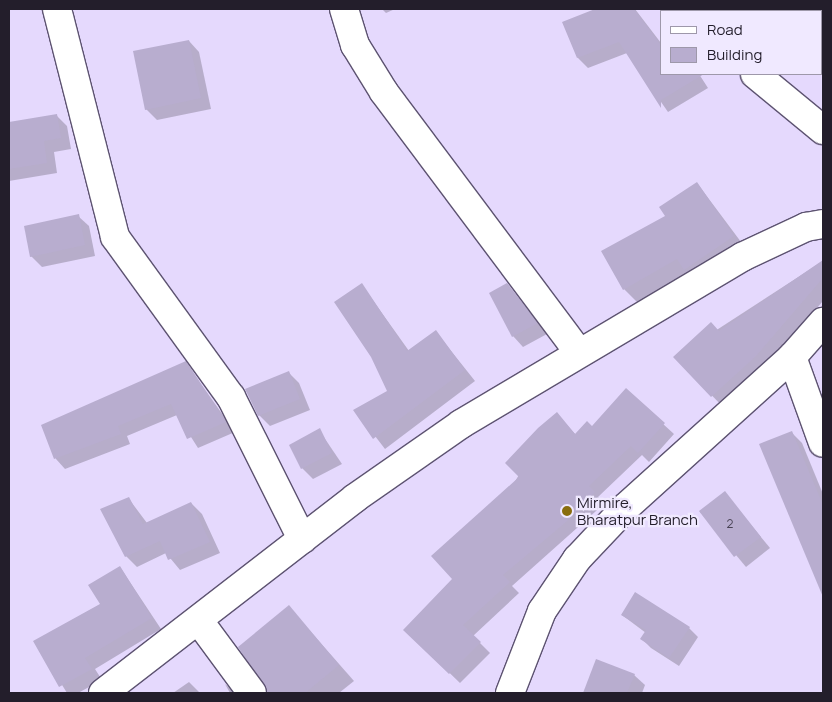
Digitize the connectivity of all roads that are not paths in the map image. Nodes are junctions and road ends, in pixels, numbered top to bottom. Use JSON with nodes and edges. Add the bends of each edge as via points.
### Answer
{"nodes":[{"id":1,"x":57,"y":9,"type":"edge"},
{"id":2,"x":344,"y":9,"type":"edge"},
{"id":3,"x":756,"y":75,"type":"edge"},
{"id":4,"x":823,"y":130,"type":"edge"},
{"id":5,"x":823,"y":224,"type":"edge"},
{"id":6,"x":823,"y":322,"type":"edge"},
{"id":7,"x":578,"y":351,"type":"junction"},
{"id":8,"x":792,"y":357,"type":"junction"},
{"id":9,"x":823,"y":443,"type":"edge"},
{"id":10,"x":302,"y":539,"type":"junction"},
{"id":11,"x":199,"y":621,"type":"junction"},
{"id":12,"x":103,"y":693,"type":"edge"},
{"id":13,"x":252,"y":693,"type":"edge"},
{"id":14,"x":510,"y":693,"type":"edge"}],
"edges":[{"from":1,"to":10,"type":"street","via":[[115,237],[231,397]]},
{"from":2,"to":7,"type":"street","via":[[355,45],[384,92]]},
{"from":3,"to":4,"type":"street"},
{"from":5,"to":7,"type":"street","via":[[806,227],[742,257]]},
{"from":6,"to":8,"type":"street"},
{"from":7,"to":10,"type":"street","via":[[461,424]]},
{"from":8,"to":9,"type":"street"},
{"from":8,"to":14,"type":"street","via":[[626,506],[577,559],[542,611]]},
{"from":10,"to":11,"type":"street"},
{"from":11,"to":12,"type":"street"},
{"from":11,"to":13,"type":"street"}]}
